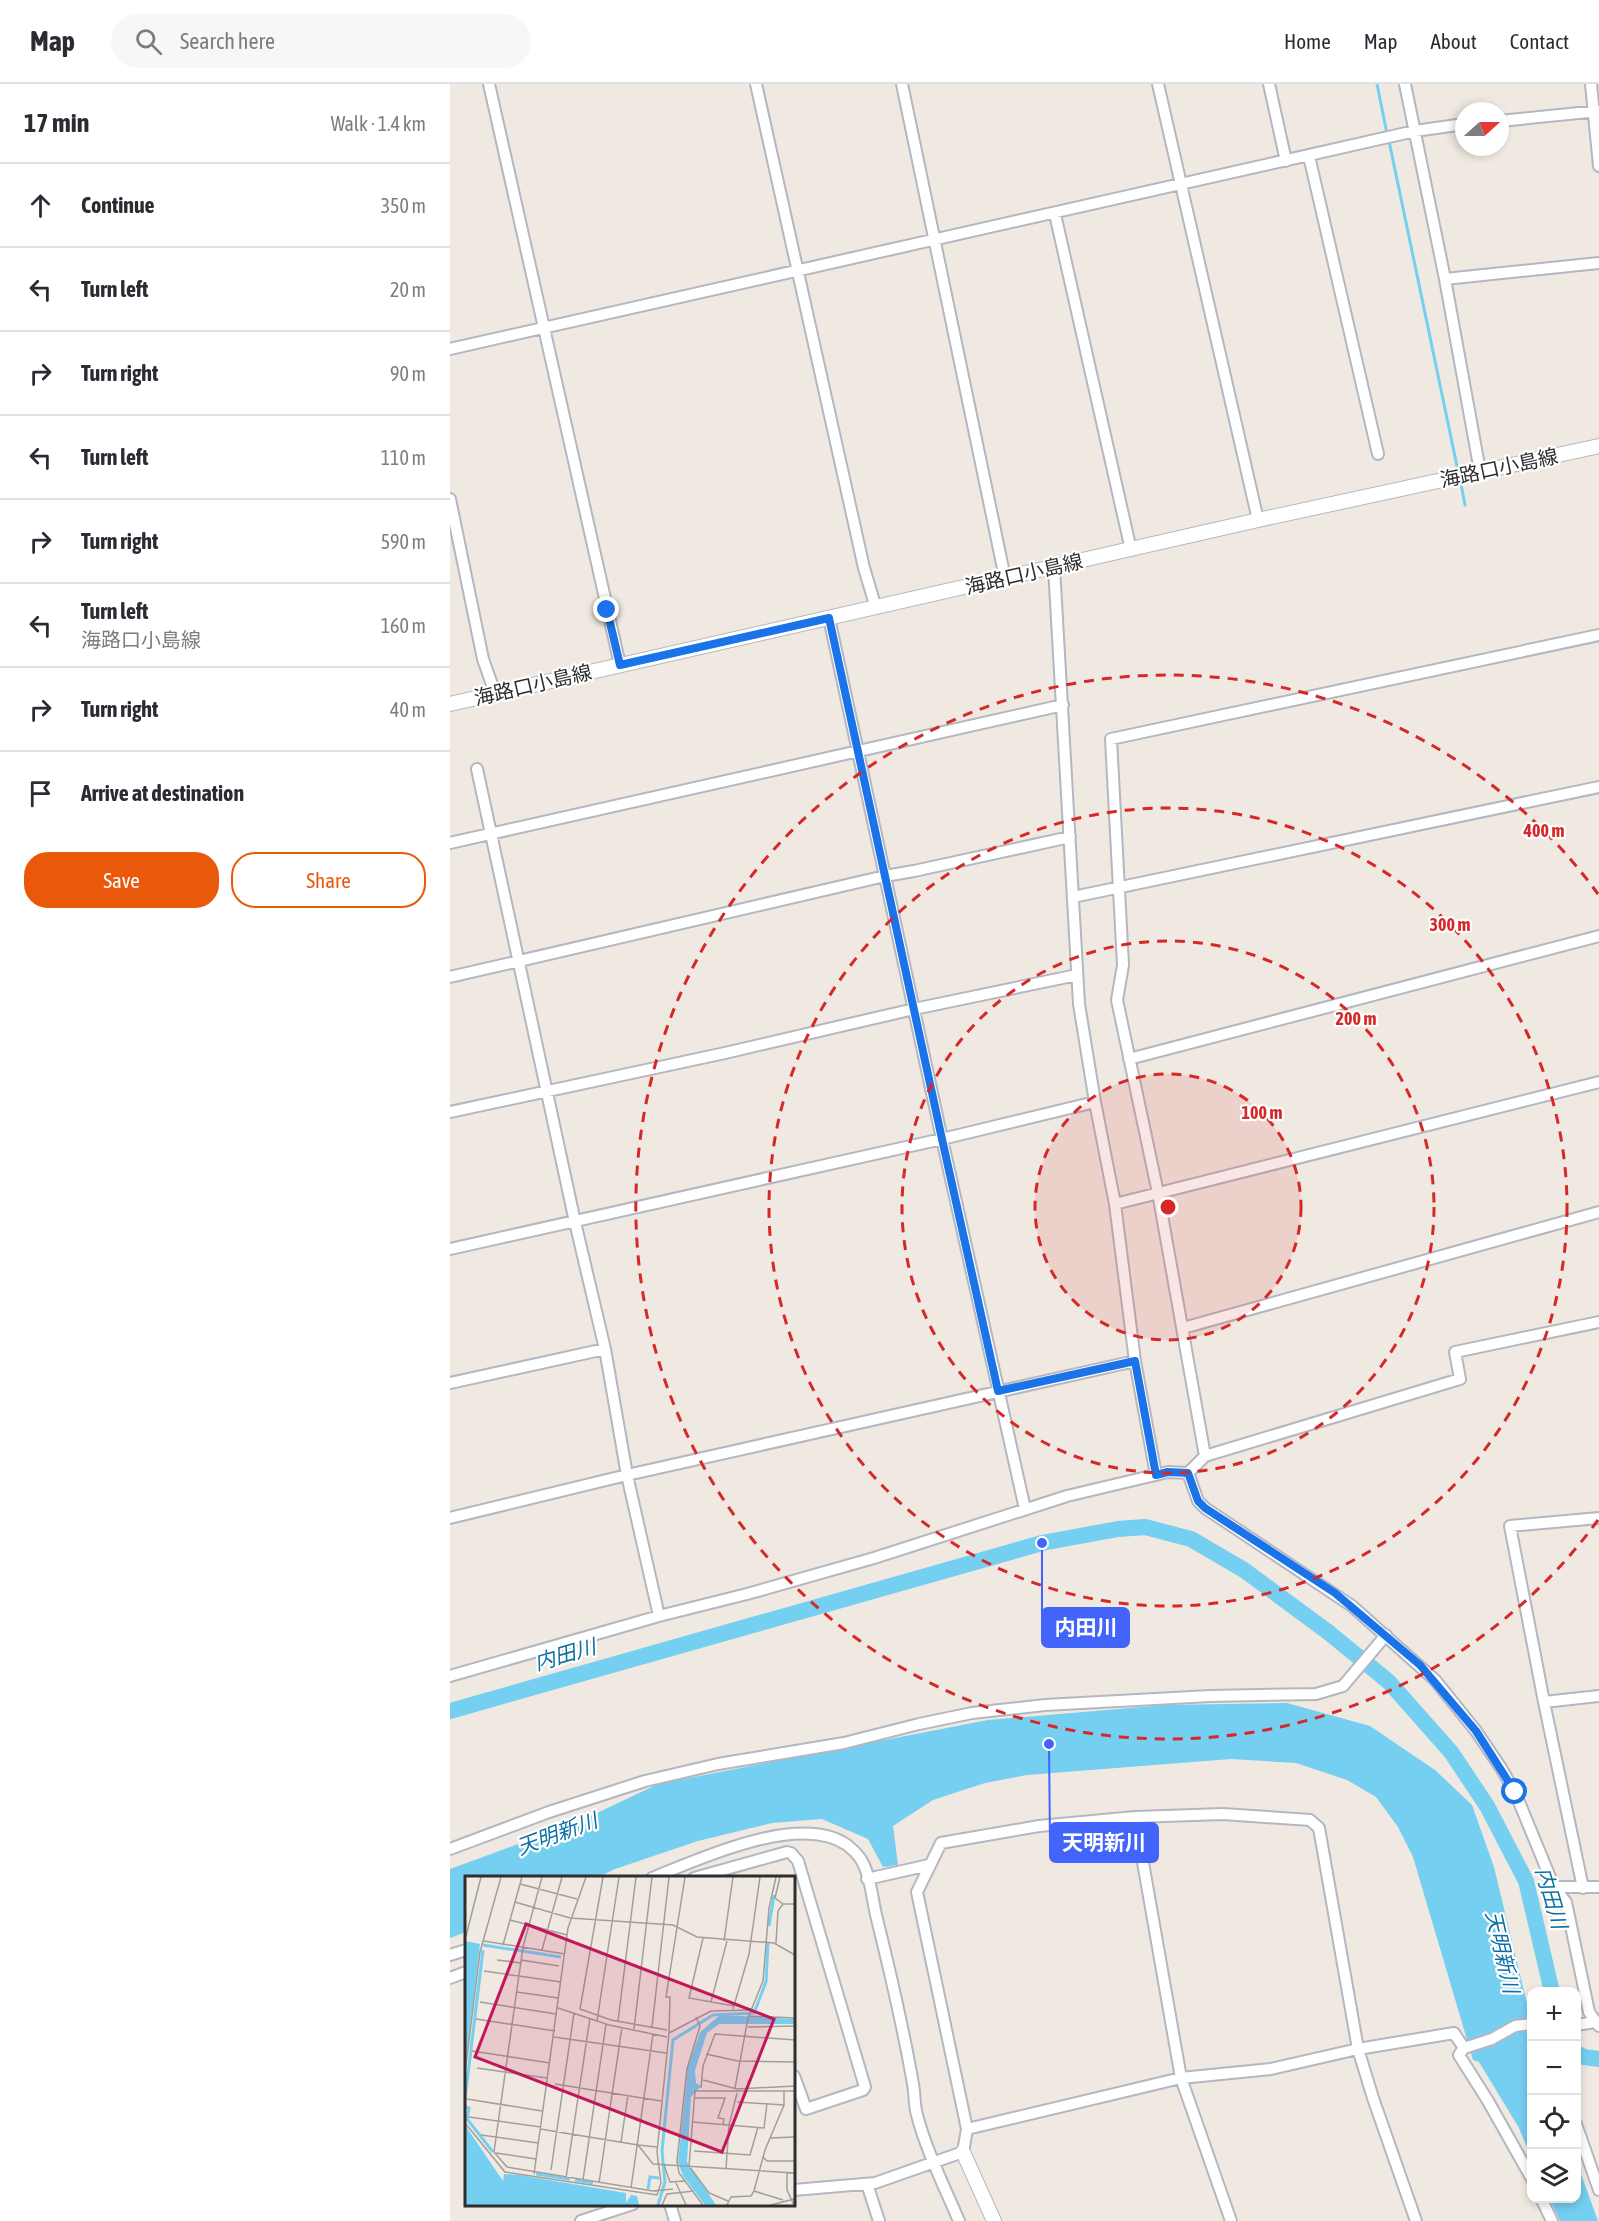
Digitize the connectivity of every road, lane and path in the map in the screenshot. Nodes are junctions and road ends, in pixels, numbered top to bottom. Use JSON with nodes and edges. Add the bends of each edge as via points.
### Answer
{"nodes":[{"id":1,"x":489,"y":84,"type":"edge"},
{"id":2,"x":756,"y":84,"type":"edge"},
{"id":3,"x":902,"y":84,"type":"edge"},
{"id":4,"x":1158,"y":84,"type":"edge"},
{"id":5,"x":1269,"y":84,"type":"edge"},
{"id":6,"x":1405,"y":84,"type":"edge"},
{"id":7,"x":1591,"y":84,"type":"edge"},
{"id":8,"x":1596,"y":111,"type":"edge"},
{"id":9,"x":1509,"y":120,"type":"edge"},
{"id":10,"x":1455,"y":125,"type":"edge"},
{"id":11,"x":1415,"y":131,"type":"junction"},
{"id":12,"x":1309,"y":156,"type":"junction"},
{"id":13,"x":1286,"y":161,"type":"junction"},
{"id":14,"x":1599,"y":166,"type":"edge"},
{"id":15,"x":1181,"y":185,"type":"junction"},
{"id":16,"x":1055,"y":214,"type":"junction"},
{"id":17,"x":935,"y":241,"type":"junction"},
{"id":18,"x":1599,"y":263,"type":"edge"},
{"id":19,"x":798,"y":271,"type":"junction"},
{"id":20,"x":1445,"y":279,"type":"junction"},
{"id":21,"x":544,"y":328,"type":"junction"},
{"id":22,"x":450,"y":349,"type":"edge"},
{"id":23,"x":1599,"y":446,"type":"edge"},
{"id":24,"x":1378,"y":454,"type":"dead end"},
{"id":25,"x":1480,"y":471,"type":"junction"},
{"id":26,"x":450,"y":499,"type":"edge"},
{"id":27,"x":1258,"y":520,"type":"junction"},
{"id":28,"x":1131,"y":550,"type":"junction"},
{"id":29,"x":1054,"y":567,"type":"junction"},
{"id":30,"x":1005,"y":578,"type":"junction"},
{"id":31,"x":876,"y":608,"type":"junction"},
{"id":32,"x":829,"y":618,"type":"junction"},
{"id":33,"x":1599,"y":635,"type":"edge"},
{"id":34,"x":620,"y":665,"type":"junction"},
{"id":35,"x":495,"y":693,"type":"junction"},
{"id":36,"x":450,"y":704,"type":"edge"},
{"id":37,"x":1063,"y":705,"type":"junction"},
{"id":38,"x":857,"y":751,"type":"junction"},
{"id":39,"x":477,"y":769,"type":"dead end"},
{"id":40,"x":1599,"y":787,"type":"edge"},
{"id":41,"x":491,"y":832,"type":"junction"},
{"id":42,"x":1070,"y":837,"type":"junction"},
{"id":43,"x":450,"y":843,"type":"edge"},
{"id":44,"x":885,"y":876,"type":"junction"},
{"id":45,"x":1120,"y":887,"type":"junction"},
{"id":46,"x":1073,"y":897,"type":"junction"},
{"id":47,"x":1599,"y":936,"type":"edge"},
{"id":48,"x":520,"y":961,"type":"junction"},
{"id":49,"x":1077,"y":975,"type":"junction"},
{"id":50,"x":450,"y":977,"type":"edge"},
{"id":51,"x":914,"y":1009,"type":"junction"},
{"id":52,"x":1130,"y":1059,"type":"junction"},
{"id":53,"x":1599,"y":1082,"type":"edge"},
{"id":54,"x":548,"y":1090,"type":"junction"},
{"id":55,"x":1095,"y":1102,"type":"junction"},
{"id":56,"x":450,"y":1112,"type":"edge"},
{"id":57,"x":942,"y":1139,"type":"junction"},
{"id":58,"x":1158,"y":1193,"type":"junction"},
{"id":59,"x":1115,"y":1204,"type":"junction"},
{"id":60,"x":1599,"y":1212,"type":"edge"},
{"id":61,"x":575,"y":1222,"type":"junction"},
{"id":62,"x":450,"y":1249,"type":"edge"},
{"id":63,"x":1599,"y":1322,"type":"edge"},
{"id":64,"x":1183,"y":1328,"type":"junction"},
{"id":65,"x":605,"y":1349,"type":"junction"},
{"id":66,"x":1135,"y":1361,"type":"junction"},
{"id":67,"x":450,"y":1383,"type":"edge"},
{"id":68,"x":998,"y":1391,"type":"junction"},
{"id":69,"x":1205,"y":1455,"type":"junction"},
{"id":70,"x":1188,"y":1473,"type":"junction"},
{"id":71,"x":627,"y":1475,"type":"junction"},
{"id":72,"x":1156,"y":1475,"type":"junction"},
{"id":73,"x":1025,"y":1509,"type":"junction"},
{"id":74,"x":450,"y":1518,"type":"edge"},
{"id":75,"x":1599,"y":1518,"type":"edge"},
{"id":76,"x":659,"y":1616,"type":"junction"},
{"id":77,"x":1386,"y":1635,"type":"junction"},
{"id":78,"x":450,"y":1676,"type":"edge"},
{"id":79,"x":1599,"y":1696,"type":"edge"},
{"id":80,"x":1544,"y":1702,"type":"junction"},
{"id":81,"x":1135,"y":1817,"type":"junction"},
{"id":82,"x":450,"y":1849,"type":"edge"},
{"id":83,"x":923,"y":1866,"type":"junction"},
{"id":84,"x":657,"y":1876,"type":"edge"},
{"id":85,"x":701,"y":1876,"type":"edge"},
{"id":86,"x":867,"y":1879,"type":"junction"},
{"id":87,"x":1554,"y":1887,"type":"junction"},
{"id":88,"x":1599,"y":1887,"type":"edge"},
{"id":89,"x":1583,"y":1888,"type":"junction"},
{"id":90,"x":465,"y":1950,"type":"edge"},
{"id":91,"x":450,"y":1955,"type":"edge"},
{"id":92,"x":465,"y":1972,"type":"edge"},
{"id":93,"x":450,"y":1978,"type":"edge"},
{"id":94,"x":1527,"y":2024,"type":"edge"},
{"id":95,"x":1589,"y":2024,"type":"edge"},
{"id":96,"x":1464,"y":2048,"type":"junction"},
{"id":97,"x":1358,"y":2049,"type":"junction"},
{"id":98,"x":1181,"y":2078,"type":"junction"},
{"id":99,"x":795,"y":2079,"type":"edge"},
{"id":100,"x":967,"y":2129,"type":"junction"},
{"id":101,"x":1581,"y":2138,"type":"edge"},
{"id":102,"x":963,"y":2152,"type":"junction"},
{"id":103,"x":936,"y":2162,"type":"junction"},
{"id":104,"x":1527,"y":2170,"type":"edge"},
{"id":105,"x":867,"y":2184,"type":"junction"},
{"id":106,"x":795,"y":2190,"type":"edge"},
{"id":107,"x":1599,"y":2190,"type":"edge"},
{"id":108,"x":1543,"y":2203,"type":"edge"},
{"id":109,"x":630,"y":2206,"type":"edge"},
{"id":110,"x":670,"y":2206,"type":"edge"},
{"id":111,"x":580,"y":2221,"type":"edge"},
{"id":112,"x":675,"y":2221,"type":"edge"},
{"id":113,"x":879,"y":2221,"type":"edge"},
{"id":114,"x":958,"y":2221,"type":"edge"},
{"id":115,"x":994,"y":2221,"type":"edge"},
{"id":116,"x":1231,"y":2221,"type":"edge"},
{"id":117,"x":1416,"y":2221,"type":"edge"},
{"id":118,"x":1552,"y":2221,"type":"edge"}],
"edges":[{"from":1,"to":21,"type":"street"},
{"from":2,"to":19,"type":"street"},
{"from":3,"to":17,"type":"street"},
{"from":4,"to":15,"type":"street"},
{"from":5,"to":13,"type":"street"},
{"from":6,"to":11,"type":"street"},
{"from":7,"to":8,"type":"street"},
{"from":8,"to":9,"type":"street"},
{"from":8,"to":14,"type":"street"},
{"from":10,"to":11,"type":"street"},
{"from":11,"to":12,"type":"street"},
{"from":11,"to":20,"type":"street"},
{"from":12,"to":13,"type":"street"},
{"from":12,"to":24,"type":"street"},
{"from":13,"to":15,"type":"street"},
{"from":15,"to":16,"type":"street"},
{"from":15,"to":27,"type":"street"},
{"from":16,"to":17,"type":"street"},
{"from":16,"to":28,"type":"street"},
{"from":17,"to":19,"type":"street"},
{"from":17,"to":30,"type":"street"},
{"from":18,"to":20,"type":"street"},
{"from":19,"to":21,"type":"street"},
{"from":19,"to":31,"type":"street"},
{"from":20,"to":25,"type":"street"},
{"from":21,"to":22,"type":"street"},
{"from":21,"to":34,"type":"street"},
{"from":23,"to":25,"type":"main road","name":"海路口小島線"},
{"from":25,"to":27,"type":"main road","name":"海路口小島線"},
{"from":26,"to":35,"type":"street","via":[[483,659]]},
{"from":27,"to":28,"type":"main road","name":"海路口小島線"},
{"from":28,"to":29,"type":"main road","name":"海路口小島線"},
{"from":29,"to":30,"type":"main road","name":"海路口小島線"},
{"from":29,"to":37,"type":"street"},
{"from":30,"to":31,"type":"main road","name":"海路口小島線"},
{"from":31,"to":32,"type":"main road","name":"海路口小島線"},
{"from":32,"to":34,"type":"main road","name":"海路口小島線"},
{"from":32,"to":38,"type":"street"},
{"from":33,"to":45,"type":"street","via":[[1111,739]]},
{"from":34,"to":35,"type":"main road","name":"海路口小島線"},
{"from":35,"to":36,"type":"main road","name":"海路口小島線"},
{"from":37,"to":38,"type":"street"},
{"from":37,"to":42,"type":"street"},
{"from":38,"to":41,"type":"street"},
{"from":38,"to":44,"type":"street"},
{"from":39,"to":41,"type":"street"},
{"from":40,"to":45,"type":"street"},
{"from":41,"to":43,"type":"street"},
{"from":41,"to":48,"type":"street"},
{"from":42,"to":44,"type":"street"},
{"from":42,"to":46,"type":"street"},
{"from":44,"to":48,"type":"street"},
{"from":44,"to":51,"type":"street"},
{"from":45,"to":46,"type":"street"},
{"from":45,"to":52,"type":"street","via":[[1123,965],[1117,1000]]},
{"from":46,"to":49,"type":"street"},
{"from":47,"to":52,"type":"street"},
{"from":48,"to":50,"type":"street"},
{"from":48,"to":54,"type":"street"},
{"from":49,"to":51,"type":"street"},
{"from":49,"to":55,"type":"street","via":[[1078,1004]]},
{"from":51,"to":54,"type":"street"},
{"from":51,"to":57,"type":"street"},
{"from":52,"to":58,"type":"street"},
{"from":53,"to":58,"type":"street"},
{"from":54,"to":56,"type":"street"},
{"from":54,"to":61,"type":"street"},
{"from":55,"to":57,"type":"street"},
{"from":55,"to":59,"type":"street"},
{"from":57,"to":61,"type":"street"},
{"from":57,"to":68,"type":"street"},
{"from":58,"to":59,"type":"street"},
{"from":58,"to":64,"type":"street"},
{"from":59,"to":66,"type":"street"},
{"from":60,"to":64,"type":"street"},
{"from":61,"to":62,"type":"street"},
{"from":61,"to":65,"type":"street"},
{"from":63,"to":69,"type":"street","via":[[1455,1352],[1460,1379]]},
{"from":64,"to":69,"type":"street"},
{"from":65,"to":67,"type":"street"},
{"from":65,"to":71,"type":"street"},
{"from":66,"to":68,"type":"street"},
{"from":66,"to":72,"type":"street"},
{"from":68,"to":71,"type":"street"},
{"from":68,"to":73,"type":"street"},
{"from":69,"to":70,"type":"street"},
{"from":70,"to":72,"type":"street"},
{"from":70,"to":77,"type":"street","via":[[1198,1501],[1205,1508],[1335,1593]]},
{"from":71,"to":74,"type":"street"},
{"from":71,"to":76,"type":"street"},
{"from":72,"to":73,"type":"street"},
{"from":73,"to":76,"type":"street","via":[[874,1558]]},
{"from":75,"to":80,"type":"street","via":[[1510,1526]]},
{"from":76,"to":78,"type":"street"},
{"from":77,"to":82,"type":"street","via":[[1343,1686],[1316,1694],[1045,1705],[972,1713],[844,1743],[718,1764],[645,1781]]},
{"from":77,"to":87,"type":"street","via":[[1435,1680],[1495,1758],[1515,1792]]},
{"from":79,"to":80,"type":"street"},
{"from":80,"to":89,"type":"street"},
{"from":81,"to":83,"type":"street","via":[[1039,1826],[945,1842]]},
{"from":81,"to":97,"type":"street","via":[[1223,1814],[1310,1820],[1319,1828]]},
{"from":81,"to":98,"type":"street"},
{"from":83,"to":86,"type":"street"},
{"from":83,"to":100,"type":"street","via":[[917,1892]]},
{"from":84,"to":86,"type":"street","via":[[759,1840],[809,1834],[828,1836],[847,1845],[860,1858]]},
{"from":85,"to":99,"type":"street","via":[[787,1852],[798,1861],[865,2087],[806,2109]]},
{"from":86,"to":103,"type":"street","via":[[916,2115]]},
{"from":87,"to":89,"type":"street"},
{"from":87,"to":95,"type":"street","via":[[1566,1902]]},
{"from":88,"to":89,"type":"street"},
{"from":90,"to":91,"type":"street"},
{"from":92,"to":93,"type":"street"},
{"from":94,"to":96,"type":"street"},
{"from":96,"to":97,"type":"street","via":[[1454,2032]]},
{"from":96,"to":104,"type":"street","via":[[1459,2055]]},
{"from":97,"to":98,"type":"street","via":[[1270,2069]]},
{"from":97,"to":117,"type":"street"},
{"from":98,"to":100,"type":"street"},
{"from":98,"to":116,"type":"street"},
{"from":100,"to":102,"type":"street"},
{"from":101,"to":107,"type":"street"},
{"from":102,"to":103,"type":"street"},
{"from":102,"to":115,"type":"main road"},
{"from":103,"to":105,"type":"street"},
{"from":103,"to":114,"type":"street"},
{"from":105,"to":106,"type":"street"},
{"from":105,"to":113,"type":"street"},
{"from":108,"to":118,"type":"street"},
{"from":109,"to":111,"type":"street"},
{"from":110,"to":112,"type":"street"}]}
